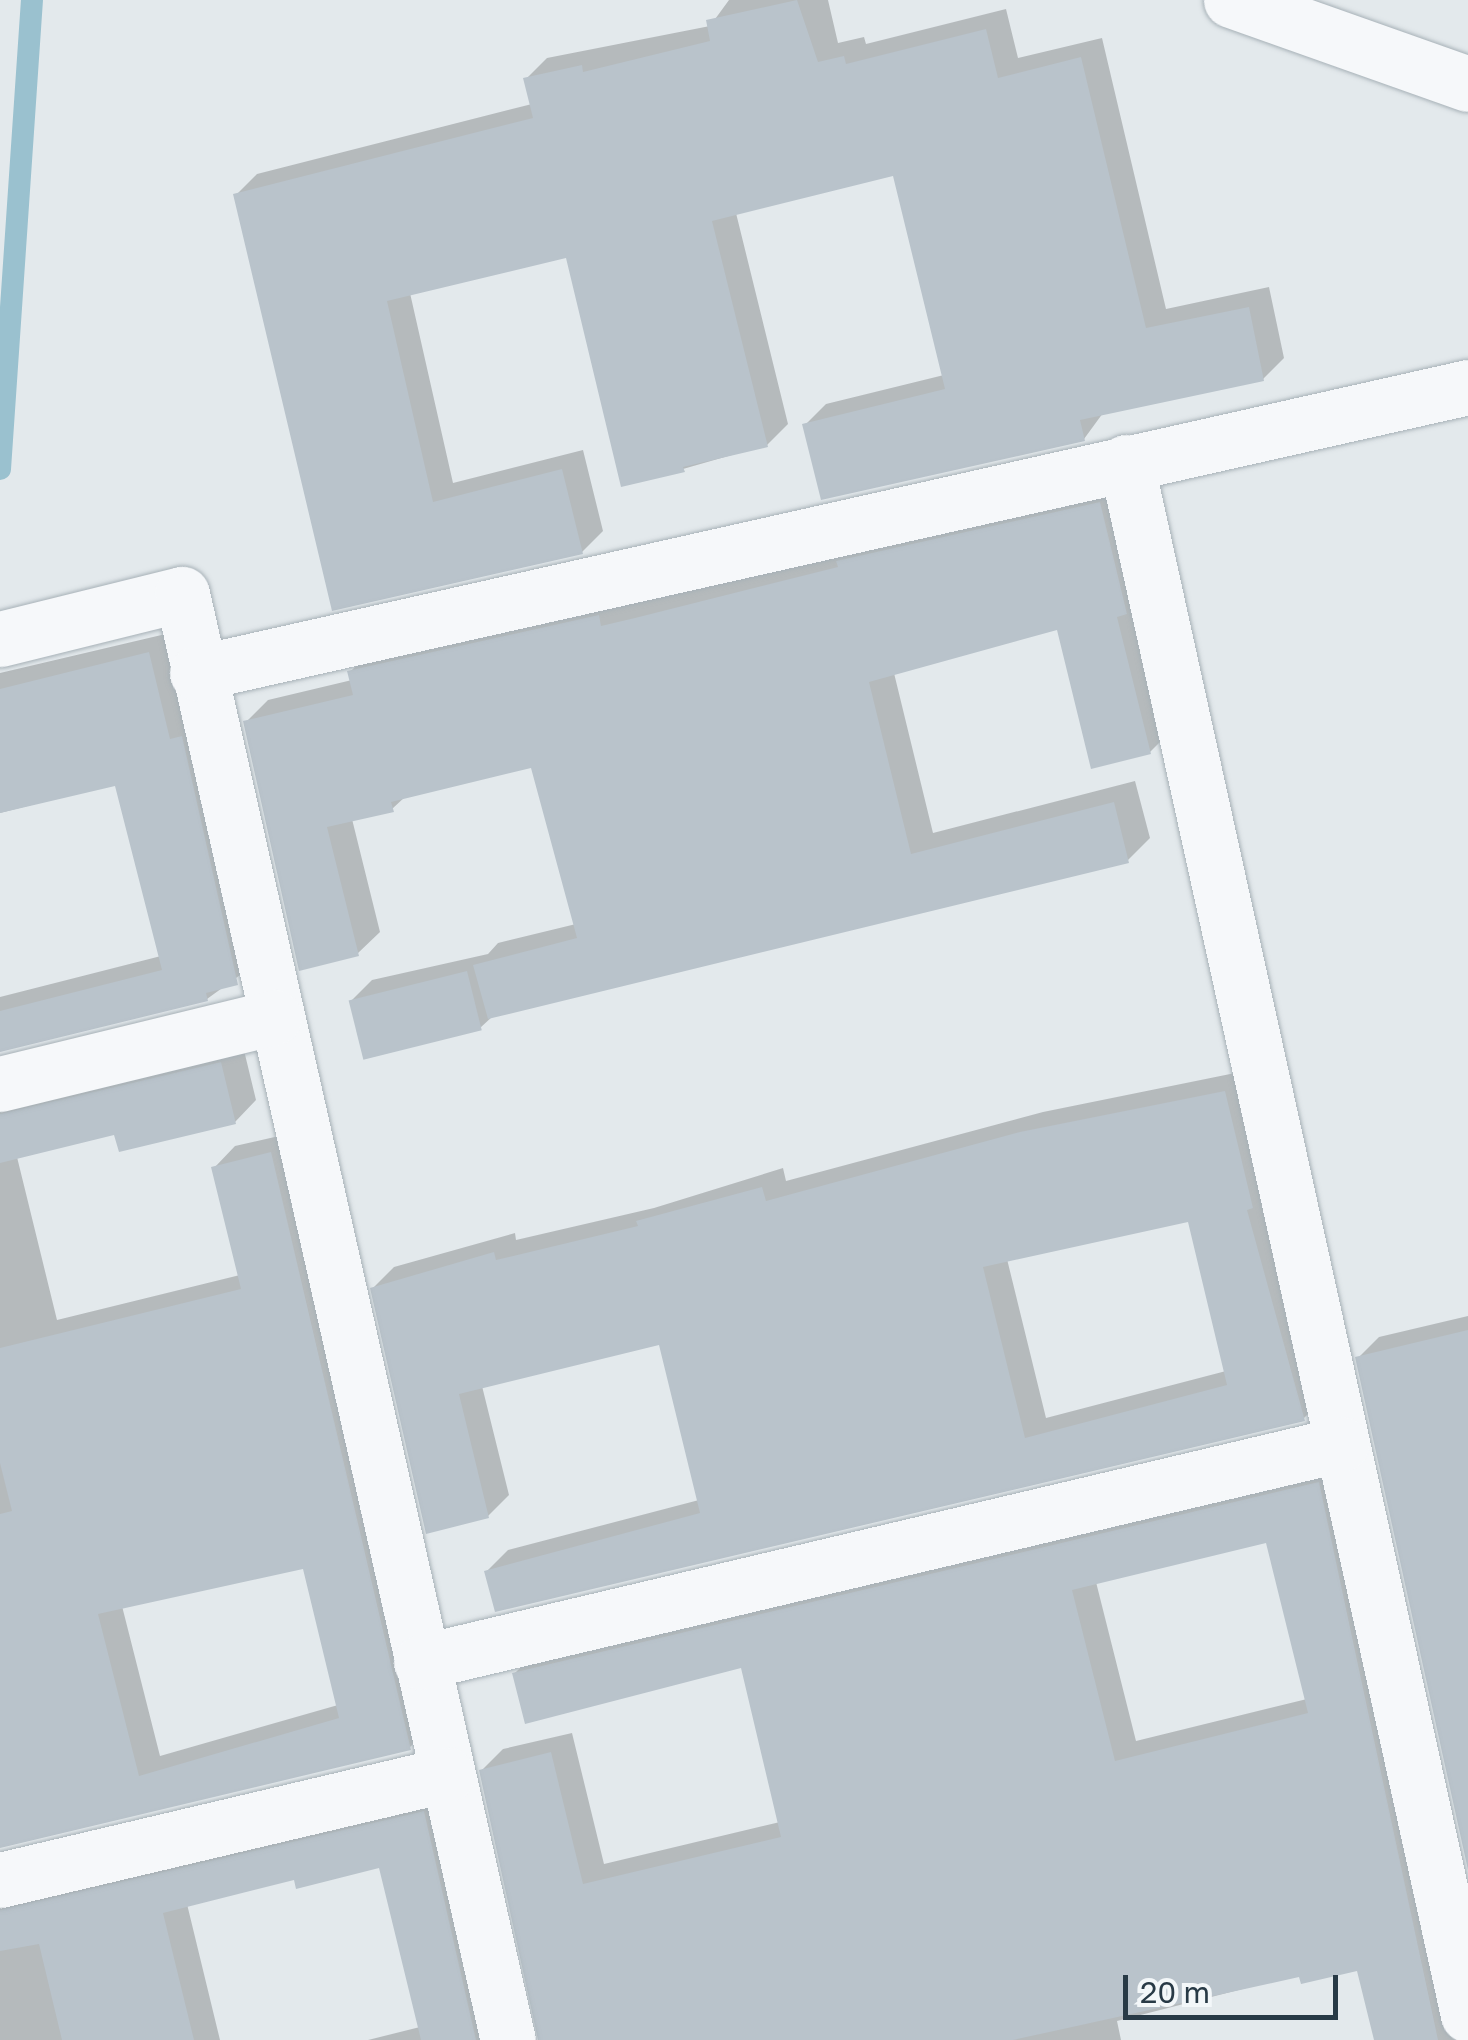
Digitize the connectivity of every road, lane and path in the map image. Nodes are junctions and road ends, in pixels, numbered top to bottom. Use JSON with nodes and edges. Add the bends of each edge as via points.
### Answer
{"nodes":[{"id":1,"x":1231,"y":0,"type":"edge"},
{"id":2,"x":1468,"y":84,"type":"edge"},
{"id":3,"x":1468,"y":386,"type":"edge"},
{"id":4,"x":1126,"y":462,"type":"junction"},
{"id":5,"x":0,"y":638,"type":"edge"},
{"id":6,"x":197,"y":672,"type":"junction"},
{"id":7,"x":274,"y":1017,"type":"junction"},
{"id":8,"x":0,"y":1084,"type":"edge"},
{"id":9,"x":1342,"y":1444,"type":"junction"},
{"id":10,"x":420,"y":1662,"type":"junction"},
{"id":11,"x":446,"y":1774,"type":"junction"},
{"id":12,"x":0,"y":1880,"type":"edge"},
{"id":13,"x":1468,"y":2015,"type":"edge"},
{"id":14,"x":508,"y":2040,"type":"edge"}],
"edges":[{"from":1,"to":2,"type":"street"},
{"from":3,"to":4,"type":"street"},
{"from":4,"to":6,"type":"street"},
{"from":4,"to":9,"type":"street"},
{"from":5,"to":6,"type":"street","via":[[182,594]]},
{"from":6,"to":7,"type":"street"},
{"from":7,"to":8,"type":"street"},
{"from":7,"to":10,"type":"street"},
{"from":9,"to":10,"type":"street"},
{"from":9,"to":13,"type":"street"},
{"from":10,"to":11,"type":"street"},
{"from":11,"to":12,"type":"street"},
{"from":11,"to":14,"type":"street"}]}
